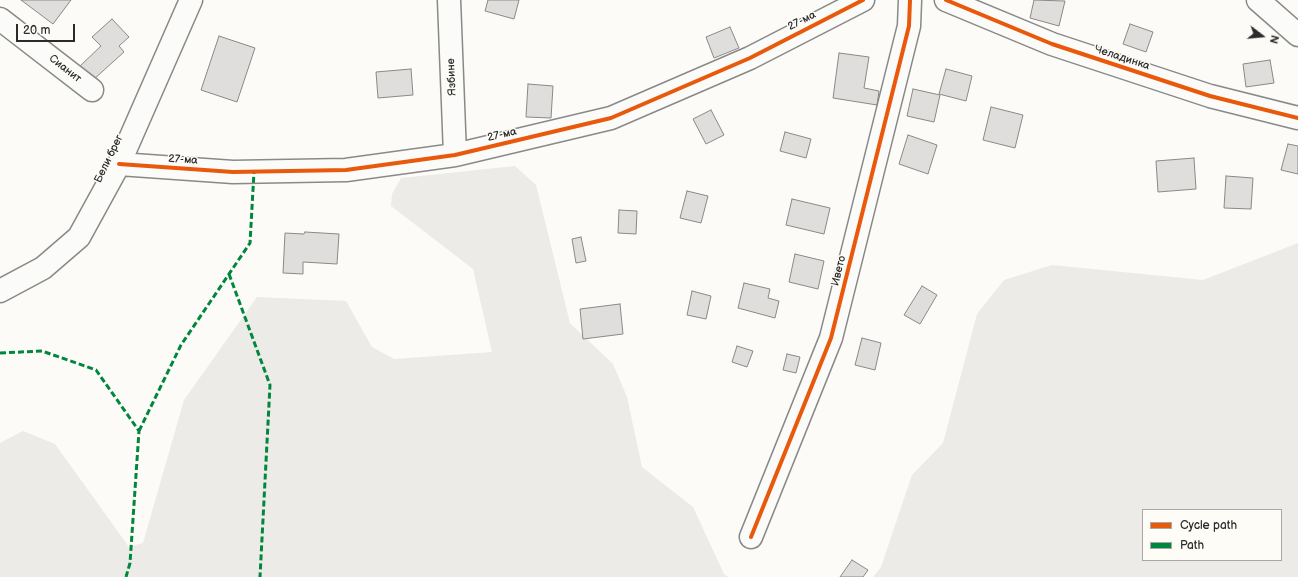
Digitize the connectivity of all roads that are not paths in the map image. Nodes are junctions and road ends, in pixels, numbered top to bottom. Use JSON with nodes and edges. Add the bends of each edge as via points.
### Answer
{"nodes":[{"id":1,"x":191,"y":0,"type":"edge"},
{"id":2,"x":449,"y":0,"type":"edge"},
{"id":3,"x":863,"y":0,"type":"edge"},
{"id":4,"x":910,"y":0,"type":"edge"},
{"id":5,"x":946,"y":0,"type":"edge"},
{"id":6,"x":1258,"y":0,"type":"edge"},
{"id":7,"x":0,"y":19,"type":"edge"},
{"id":8,"x":1298,"y":35,"type":"edge"},
{"id":9,"x":92,"y":90,"type":"dead end"},
{"id":10,"x":1298,"y":118,"type":"edge"},
{"id":11,"x":455,"y":155,"type":"junction"},
{"id":12,"x":119,"y":164,"type":"junction"},
{"id":13,"x":0,"y":291,"type":"edge"},
{"id":14,"x":751,"y":537,"type":"dead end"}],
"edges":[{"from":1,"to":12,"type":"street","name":"Бели брег"},
{"from":2,"to":11,"type":"street","name":"Язбине"},
{"from":3,"to":11,"type":"street","name":"27-ма","via":[[750,58],[611,118]]},
{"from":4,"to":14,"type":"street","name":"Ивето","via":[[909,26],[831,338]]},
{"from":5,"to":10,"type":"street","name":"Челадинка","via":[[1052,44],[1210,96]]},
{"from":6,"to":8,"type":"street"},
{"from":7,"to":9,"type":"street","name":"Сианит"},
{"from":11,"to":12,"type":"street","name":"27-ма","via":[[346,170],[233,172]]},
{"from":12,"to":13,"type":"street","name":"Бели брег","via":[[79,237],[43,268]]}]}
